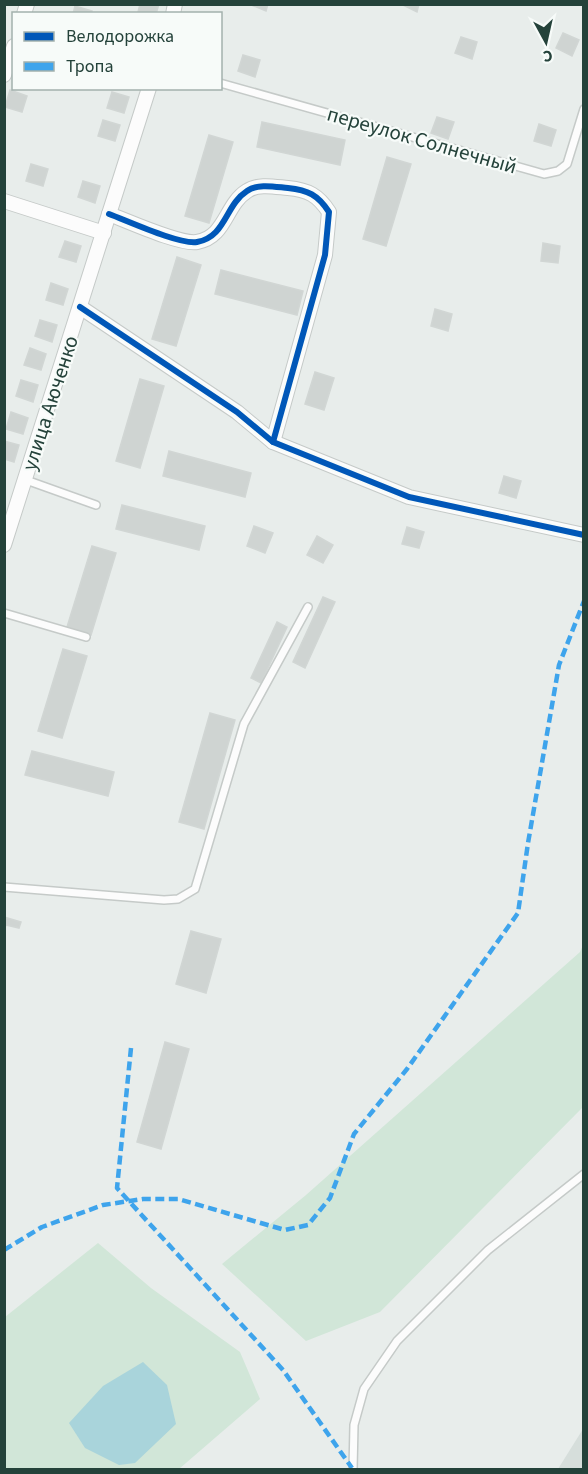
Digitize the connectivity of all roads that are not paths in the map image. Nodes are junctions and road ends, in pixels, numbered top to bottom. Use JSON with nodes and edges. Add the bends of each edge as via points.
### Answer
{"nodes":[{"id":1,"x":12,"y":52,"type":"edge"},
{"id":2,"x":4,"y":75,"type":"edge"},
{"id":3,"x":222,"y":84,"type":"edge"},
{"id":4,"x":147,"y":90,"type":"edge"},
{"id":5,"x":584,"y":109,"type":"edge"},
{"id":6,"x":4,"y":201,"type":"edge"},
{"id":7,"x":109,"y":214,"type":"junction"},
{"id":8,"x":104,"y":232,"type":"junction"},
{"id":9,"x":80,"y":307,"type":"junction"},
{"id":10,"x":273,"y":442,"type":"junction"},
{"id":11,"x":26,"y":480,"type":"junction"},
{"id":12,"x":96,"y":504,"type":"dead end"},
{"id":13,"x":584,"y":535,"type":"edge"},
{"id":14,"x":4,"y":545,"type":"edge"},
{"id":15,"x":308,"y":607,"type":"dead end"},
{"id":16,"x":4,"y":613,"type":"edge"},
{"id":17,"x":86,"y":637,"type":"dead end"},
{"id":18,"x":4,"y":887,"type":"edge"},
{"id":19,"x":584,"y":1174,"type":"edge"},
{"id":20,"x":353,"y":1470,"type":"edge"}],
"edges":[{"from":1,"to":2,"type":"street"},
{"from":3,"to":5,"type":"lane","name":"переулок Солнечный","via":[[544,174],[567,164]]},
{"from":4,"to":7,"type":"street","name":"улица Аюченко"},
{"from":6,"to":8,"type":"street"},
{"from":7,"to":8,"type":"street","name":"улица Аюченко"},
{"from":7,"to":10,"type":"street","via":[[188,243],[208,239],[221,229],[233,206],[248,190],[267,186],[307,190],[322,201],[329,212],[325,255]]},
{"from":8,"to":9,"type":"street","name":"улица Аюченко"},
{"from":9,"to":10,"type":"street","via":[[237,412]]},
{"from":9,"to":11,"type":"street","name":"улица Аюченко"},
{"from":10,"to":13,"type":"street","via":[[409,497]]},
{"from":11,"to":12,"type":"lane"},
{"from":11,"to":14,"type":"street","name":"улица Аюченко"},
{"from":15,"to":18,"type":"lane","via":[[244,724],[195,889],[178,899],[164,900]]},
{"from":16,"to":17,"type":"lane"},
{"from":19,"to":20,"type":"lane","via":[[488,1250],[397,1341],[364,1389],[354,1425]]}]}
